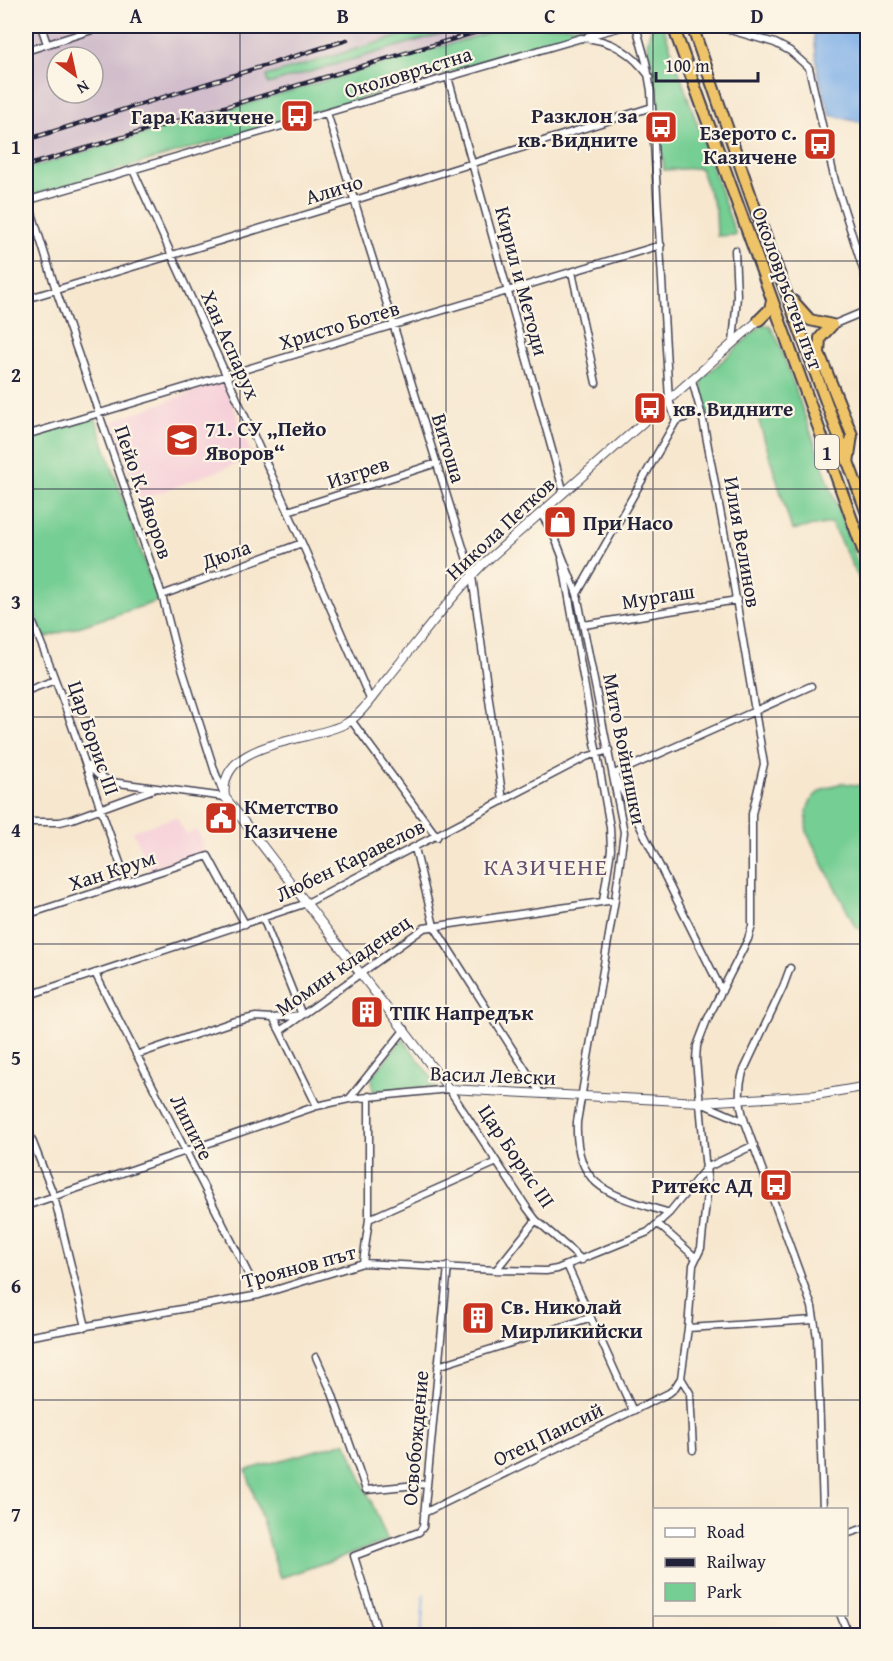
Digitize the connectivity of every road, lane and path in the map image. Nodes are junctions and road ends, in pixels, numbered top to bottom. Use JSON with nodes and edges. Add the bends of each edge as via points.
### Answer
{"nodes":[{"id":1,"x":41,"y":26,"type":"edge"},
{"id":2,"x":105,"y":26,"type":"edge"},
{"id":3,"x":624,"y":26,"type":"edge"},
{"id":4,"x":636,"y":26,"type":"edge"},
{"id":5,"x":673,"y":26,"type":"edge"},
{"id":6,"x":693,"y":26,"type":"edge"},
{"id":7,"x":716,"y":26,"type":"edge"},
{"id":8,"x":581,"y":38,"type":"junction"},
{"id":9,"x":47,"y":44,"type":"junction"},
{"id":10,"x":26,"y":51,"type":"edge"},
{"id":11,"x":448,"y":77,"type":"junction"},
{"id":12,"x":650,"y":77,"type":"junction"},
{"id":13,"x":652,"y":107,"type":"junction"},
{"id":14,"x":327,"y":113,"type":"junction"},
{"id":15,"x":473,"y":163,"type":"junction"},
{"id":16,"x":133,"y":170,"type":"junction"},
{"id":17,"x":355,"y":200,"type":"junction"},
{"id":18,"x":27,"y":201,"type":"edge"},
{"id":19,"x":661,"y":245,"type":"junction"},
{"id":20,"x":735,"y":250,"type":"dead end"},
{"id":21,"x":172,"y":254,"type":"junction"},
{"id":22,"x":572,"y":272,"type":"junction"},
{"id":23,"x":867,"y":285,"type":"edge"},
{"id":24,"x":56,"y":290,"type":"junction"},
{"id":25,"x":508,"y":291,"type":"junction"},
{"id":26,"x":787,"y":294,"type":"junction"},
{"id":27,"x":26,"y":299,"type":"edge"},
{"id":28,"x":772,"y":301,"type":"junction"},
{"id":29,"x":867,"y":310,"type":"edge"},
{"id":30,"x":759,"y":321,"type":"junction"},
{"id":31,"x":394,"y":325,"type":"junction"},
{"id":32,"x":781,"y":325,"type":"junction"},
{"id":33,"x":832,"y":325,"type":"junction"},
{"id":34,"x":733,"y":343,"type":"junction"},
{"id":35,"x":226,"y":375,"type":"junction"},
{"id":36,"x":692,"y":380,"type":"junction"},
{"id":37,"x":596,"y":383,"type":"dead end"},
{"id":38,"x":669,"y":400,"type":"junction"},
{"id":39,"x":99,"y":412,"type":"junction"},
{"id":40,"x":702,"y":412,"type":"junction"},
{"id":41,"x":676,"y":421,"type":"junction"},
{"id":42,"x":26,"y":435,"type":"edge"},
{"id":43,"x":437,"y":463,"type":"junction"},
{"id":44,"x":848,"y":463,"type":"junction"},
{"id":45,"x":564,"y":493,"type":"junction"},
{"id":46,"x":288,"y":511,"type":"junction"},
{"id":47,"x":541,"y":514,"type":"junction"},
{"id":48,"x":867,"y":516,"type":"edge"},
{"id":49,"x":302,"y":543,"type":"junction"},
{"id":50,"x":560,"y":550,"type":"junction"},
{"id":51,"x":867,"y":564,"type":"edge"},
{"id":52,"x":472,"y":576,"type":"junction"},
{"id":53,"x":578,"y":594,"type":"junction"},
{"id":54,"x":162,"y":596,"type":"junction"},
{"id":55,"x":737,"y":600,"type":"junction"},
{"id":56,"x":26,"y":607,"type":"edge"},
{"id":57,"x":584,"y":625,"type":"junction"},
{"id":58,"x":55,"y":680,"type":"junction"},
{"id":59,"x":811,"y":686,"type":"dead end"},
{"id":60,"x":26,"y":691,"type":"edge"},
{"id":61,"x":370,"y":699,"type":"junction"},
{"id":62,"x":756,"y":711,"type":"junction"},
{"id":63,"x":351,"y":720,"type":"junction"},
{"id":64,"x":609,"y":750,"type":"junction"},
{"id":65,"x":596,"y":753,"type":"junction"},
{"id":66,"x":86,"y":762,"type":"junction"},
{"id":67,"x":614,"y":774,"type":"junction"},
{"id":68,"x":158,"y":788,"type":"junction"},
{"id":69,"x":225,"y":796,"type":"junction"},
{"id":70,"x":503,"y":801,"type":"junction"},
{"id":71,"x":100,"y":809,"type":"junction"},
{"id":72,"x":26,"y":822,"type":"edge"},
{"id":73,"x":437,"y":837,"type":"junction"},
{"id":74,"x":415,"y":848,"type":"junction"},
{"id":75,"x":127,"y":882,"type":"junction"},
{"id":76,"x":615,"y":900,"type":"junction"},
{"id":77,"x":603,"y":901,"type":"junction"},
{"id":78,"x":308,"y":903,"type":"junction"},
{"id":79,"x":26,"y":915,"type":"edge"},
{"id":80,"x":263,"y":918,"type":"junction"},
{"id":81,"x":245,"y":924,"type":"junction"},
{"id":82,"x":434,"y":926,"type":"junction"},
{"id":83,"x":790,"y":968,"type":"dead end"},
{"id":84,"x":95,"y":973,"type":"junction"},
{"id":85,"x":361,"y":974,"type":"junction"},
{"id":86,"x":722,"y":991,"type":"junction"},
{"id":87,"x":26,"y":996,"type":"edge"},
{"id":88,"x":302,"y":1015,"type":"junction"},
{"id":89,"x":273,"y":1018,"type":"junction"},
{"id":90,"x":405,"y":1029,"type":"junction"},
{"id":91,"x":280,"y":1031,"type":"junction"},
{"id":92,"x":136,"y":1054,"type":"junction"},
{"id":93,"x":867,"y":1086,"type":"edge"},
{"id":94,"x":449,"y":1089,"type":"junction"},
{"id":95,"x":541,"y":1094,"type":"junction"},
{"id":96,"x":369,"y":1096,"type":"junction"},
{"id":97,"x":581,"y":1097,"type":"junction"},
{"id":98,"x":349,"y":1099,"type":"junction"},
{"id":99,"x":739,"y":1101,"type":"junction"},
{"id":100,"x":700,"y":1102,"type":"junction"},
{"id":101,"x":317,"y":1106,"type":"junction"},
{"id":102,"x":745,"y":1122,"type":"junction"},
{"id":103,"x":26,"y":1125,"type":"edge"},
{"id":104,"x":754,"y":1145,"type":"junction"},
{"id":105,"x":186,"y":1151,"type":"junction"},
{"id":106,"x":498,"y":1162,"type":"junction"},
{"id":107,"x":706,"y":1168,"type":"junction"},
{"id":108,"x":54,"y":1196,"type":"junction"},
{"id":109,"x":26,"y":1206,"type":"edge"},
{"id":110,"x":669,"y":1213,"type":"junction"},
{"id":111,"x":369,"y":1219,"type":"junction"},
{"id":112,"x":536,"y":1220,"type":"junction"},
{"id":113,"x":658,"y":1224,"type":"junction"},
{"id":114,"x":695,"y":1257,"type":"junction"},
{"id":115,"x":582,"y":1260,"type":"junction"},
{"id":116,"x":363,"y":1263,"type":"junction"},
{"id":117,"x":567,"y":1265,"type":"junction"},
{"id":118,"x":448,"y":1266,"type":"junction"},
{"id":119,"x":496,"y":1270,"type":"junction"},
{"id":120,"x":259,"y":1295,"type":"junction"},
{"id":121,"x":589,"y":1318,"type":"junction"},
{"id":122,"x":814,"y":1320,"type":"junction"},
{"id":123,"x":86,"y":1327,"type":"junction"},
{"id":124,"x":688,"y":1328,"type":"junction"},
{"id":125,"x":26,"y":1337,"type":"edge"},
{"id":126,"x":316,"y":1357,"type":"dead end"},
{"id":127,"x":438,"y":1366,"type":"junction"},
{"id":128,"x":681,"y":1378,"type":"junction"},
{"id":129,"x":633,"y":1411,"type":"junction"},
{"id":130,"x":693,"y":1450,"type":"dead end"},
{"id":131,"x":426,"y":1484,"type":"junction"},
{"id":132,"x":823,"y":1508,"type":"edge"},
{"id":133,"x":424,"y":1513,"type":"junction"},
{"id":134,"x":867,"y":1527,"type":"edge"},
{"id":135,"x":848,"y":1533,"type":"edge"},
{"id":136,"x":841,"y":1616,"type":"edge"},
{"id":137,"x":379,"y":1635,"type":"edge"},
{"id":138,"x":849,"y":1635,"type":"edge"}],
"edges":[{"from":1,"to":9,"type":"street"},
{"from":2,"to":9,"type":"street"},
{"from":3,"to":8,"type":"street"},
{"from":4,"to":12,"type":"street"},
{"from":5,"to":28,"type":"highway","name":"Околовръстен път","number":"1"},
{"from":6,"to":26,"type":"highway","name":"Околовръстен път","number":"1"},
{"from":7,"to":23,"type":"street","via":[[775,43],[809,68],[835,182]]},
{"from":8,"to":11,"type":"street","name":"Околовръстна"},
{"from":8,"to":12,"type":"street","name":"Околовръстна","via":[[603,40],[624,50]]},
{"from":9,"to":10,"type":"street"},
{"from":11,"to":14,"type":"street","name":"Околовръстна"},
{"from":11,"to":15,"type":"street","name":"Кирил и Методи"},
{"from":12,"to":13,"type":"street"},
{"from":13,"to":15,"type":"street","name":"Аличо"},
{"from":13,"to":19,"type":"street"},
{"from":14,"to":16,"type":"street","name":"Околовръстна"},
{"from":14,"to":17,"type":"street","name":"Витоша"},
{"from":15,"to":17,"type":"street","name":"Аличо"},
{"from":15,"to":25,"type":"street","name":"Кирил и Методи"},
{"from":16,"to":18,"type":"street","name":"Околовръстна"},
{"from":16,"to":21,"type":"street","name":"Хан Аспарух"},
{"from":17,"to":21,"type":"street","name":"Аличо"},
{"from":17,"to":31,"type":"street","name":"Витоша"},
{"from":18,"to":24,"type":"street","name":"Пейо К. Яворов"},
{"from":19,"to":22,"type":"street","name":"Христо Ботев"},
{"from":19,"to":38,"type":"street"},
{"from":20,"to":34,"type":"street"},
{"from":21,"to":24,"type":"street","name":"Аличо"},
{"from":21,"to":35,"type":"street","name":"Хан Аспарух"},
{"from":22,"to":25,"type":"street","name":"Христо Ботев"},
{"from":22,"to":37,"type":"street"},
{"from":24,"to":27,"type":"street","name":"Аличо"},
{"from":24,"to":39,"type":"street","name":"Пейо К. Яворов"},
{"from":25,"to":31,"type":"street","name":"Христо Ботев"},
{"from":25,"to":45,"type":"street","name":"Кирил и Методи"},
{"from":26,"to":33,"type":"highway","via":[[810,320]]},
{"from":26,"to":44,"type":"highway","name":"Околовръстен път","number":"1"},
{"from":28,"to":30,"type":"highway"},
{"from":28,"to":32,"type":"highway","name":"Околовръстен път","number":"1"},
{"from":29,"to":33,"type":"street"},
{"from":30,"to":32,"type":"highway"},
{"from":30,"to":34,"type":"street","name":"Никола Петков"},
{"from":31,"to":35,"type":"street","name":"Христо Ботев"},
{"from":31,"to":43,"type":"street","name":"Витоша"},
{"from":32,"to":51,"type":"highway","name":"Околовръстен път","number":"1"},
{"from":33,"to":44,"type":"highway","via":[[820,338],[819,353],[852,435]]},
{"from":34,"to":36,"type":"street","name":"Никола Петков"},
{"from":35,"to":39,"type":"street","name":"Христо Ботев"},
{"from":35,"to":46,"type":"street","name":"Хан Аспарух"},
{"from":36,"to":38,"type":"street","name":"Никола Петков"},
{"from":36,"to":40,"type":"street","name":"Илия Велинов"},
{"from":38,"to":41,"type":"street"},
{"from":38,"to":45,"type":"street","name":"Никола Петков"},
{"from":39,"to":42,"type":"street","name":"Христо Ботев"},
{"from":39,"to":54,"type":"street","name":"Пейо К. Яворов"},
{"from":40,"to":41,"type":"street"},
{"from":40,"to":55,"type":"street","name":"Илия Велинов"},
{"from":41,"to":53,"type":"street"},
{"from":43,"to":46,"type":"street","name":"Изгрев"},
{"from":43,"to":52,"type":"street","name":"Витоша"},
{"from":44,"to":48,"type":"highway","name":"Околовръстен път","number":"1"},
{"from":45,"to":47,"type":"street","name":"Никола Петков"},
{"from":46,"to":49,"type":"street","name":"Хан Аспарух"},
{"from":47,"to":50,"type":"street","name":"Мито Войнишки"},
{"from":47,"to":52,"type":"street","name":"Никола Петков"},
{"from":49,"to":54,"type":"street","name":"Дюла"},
{"from":49,"to":61,"type":"street","name":"Хан Аспарух"},
{"from":50,"to":53,"type":"street","name":"Мито Войнишки"},
{"from":50,"to":65,"type":"street","name":"Мито Войнишки"},
{"from":52,"to":61,"type":"street","name":"Никола Петков"},
{"from":52,"to":70,"type":"street","name":"Витоша"},
{"from":53,"to":57,"type":"street","name":"Мито Войнишки"},
{"from":54,"to":69,"type":"street","name":"Пейо К. Яворов"},
{"from":55,"to":57,"type":"street","name":"Мургаш"},
{"from":55,"to":62,"type":"street","name":"Илия Велинов"},
{"from":56,"to":58,"type":"street","name":"Цар Борис III"},
{"from":57,"to":64,"type":"street","name":"Мито Войнишки"},
{"from":58,"to":60,"type":"street"},
{"from":58,"to":66,"type":"street","name":"Цар Борис III"},
{"from":59,"to":62,"type":"street"},
{"from":61,"to":63,"type":"street","name":"Никола Петков"},
{"from":62,"to":67,"type":"street"},
{"from":62,"to":86,"type":"street","name":"Илия Велинов","via":[[764,764],[753,814],[752,926]]},
{"from":63,"to":69,"type":"street","name":"Никола Петков","via":[[245,755],[226,776]]},
{"from":63,"to":73,"type":"street"},
{"from":64,"to":65,"type":"street","name":"Любен Каравелов"},
{"from":64,"to":67,"type":"street","name":"Мито Войнишки"},
{"from":65,"to":70,"type":"street","name":"Любен Каравелов"},
{"from":65,"to":77,"type":"street","name":"Мито Войнишки","via":[[612,840]]},
{"from":66,"to":68,"type":"street","via":[[104,779]]},
{"from":66,"to":71,"type":"street","name":"Цар Борис III"},
{"from":67,"to":76,"type":"street","name":"Мито Войнишки","via":[[624,832]]},
{"from":67,"to":86,"type":"street"},
{"from":68,"to":69,"type":"street"},
{"from":68,"to":71,"type":"street"},
{"from":69,"to":78,"type":"street","name":"Цар Борис III"},
{"from":70,"to":73,"type":"street","name":"Любен Каравелов"},
{"from":71,"to":72,"type":"street","via":[[60,822]]},
{"from":71,"to":75,"type":"street","name":"Цар Борис III"},
{"from":73,"to":74,"type":"street","name":"Любен Каравелов"},
{"from":74,"to":78,"type":"street","name":"Любен Каравелов"},
{"from":74,"to":82,"type":"street"},
{"from":75,"to":79,"type":"street","name":"Хан Крум"},
{"from":75,"to":81,"type":"street","name":"Хан Крум","via":[[208,856]]},
{"from":76,"to":77,"type":"street","name":"Момин кладенец"},
{"from":76,"to":97,"type":"street","name":"Мито Войнишки"},
{"from":77,"to":82,"type":"street","name":"Момин кладенец"},
{"from":78,"to":80,"type":"street","name":"Любен Каравелов"},
{"from":78,"to":85,"type":"street","name":"Цар Борис III"},
{"from":80,"to":81,"type":"street","name":"Любен Каравелов"},
{"from":80,"to":88,"type":"street"},
{"from":81,"to":84,"type":"street","name":"Любен Каравелов"},
{"from":82,"to":85,"type":"street","name":"Момин кладенец","via":[[418,930]]},
{"from":82,"to":95,"type":"street"},
{"from":83,"to":99,"type":"street","via":[[743,1072]]},
{"from":84,"to":87,"type":"street","name":"Любен Каравелов"},
{"from":84,"to":92,"type":"street","name":"Липите"},
{"from":85,"to":88,"type":"street","name":"Момин кладенец"},
{"from":85,"to":90,"type":"street","name":"Цар Борис III"},
{"from":86,"to":100,"type":"street","name":"Илия Велинов","via":[[697,1046]]},
{"from":88,"to":89,"type":"street"},
{"from":88,"to":91,"type":"street","name":"Момин кладенец"},
{"from":89,"to":91,"type":"street","name":"Момин кладенец"},
{"from":89,"to":92,"type":"street","name":"Момин кладенец","via":[[232,1022]]},
{"from":90,"to":94,"type":"street","name":"Цар Борис III"},
{"from":90,"to":98,"type":"street"},
{"from":91,"to":101,"type":"street"},
{"from":92,"to":105,"type":"street","name":"Липите"},
{"from":93,"to":99,"type":"street","name":"Васил Левски","via":[[816,1095]]},
{"from":94,"to":95,"type":"street","name":"Васил Левски"},
{"from":94,"to":96,"type":"street","name":"Васил Левски"},
{"from":94,"to":106,"type":"street","name":"Цар Борис III"},
{"from":95,"to":97,"type":"street","name":"Васил Левски"},
{"from":96,"to":98,"type":"street","name":"Васил Левски"},
{"from":96,"to":111,"type":"street"},
{"from":97,"to":100,"type":"street","name":"Васил Левски"},
{"from":97,"to":110,"type":"street","name":"Мито Войнишки","via":[[576,1139],[589,1176],[609,1192]]},
{"from":98,"to":101,"type":"street","name":"Васил Левски"},
{"from":99,"to":100,"type":"street","name":"Васил Левски"},
{"from":99,"to":102,"type":"street"},
{"from":100,"to":102,"type":"street"},
{"from":100,"to":107,"type":"street","name":"Илия Велинов"},
{"from":101,"to":105,"type":"street","name":"Васил Левски"},
{"from":102,"to":104,"type":"street"},
{"from":103,"to":108,"type":"street"},
{"from":104,"to":107,"type":"street"},
{"from":104,"to":122,"type":"street"},
{"from":105,"to":108,"type":"street","name":"Васил Левски"},
{"from":105,"to":120,"type":"street","name":"Липите"},
{"from":106,"to":111,"type":"street"},
{"from":106,"to":112,"type":"street","name":"Цар Борис III"},
{"from":107,"to":110,"type":"street"},
{"from":107,"to":114,"type":"street","name":"Илия Велинов","via":[[701,1248]]},
{"from":108,"to":109,"type":"street","name":"Васил Левски"},
{"from":108,"to":123,"type":"street"},
{"from":110,"to":113,"type":"street"},
{"from":111,"to":116,"type":"street"},
{"from":112,"to":115,"type":"street","name":"Цар Борис III"},
{"from":112,"to":119,"type":"street"},
{"from":113,"to":114,"type":"street"},
{"from":113,"to":115,"type":"street","via":[[637,1238]]},
{"from":114,"to":124,"type":"street"},
{"from":115,"to":117,"type":"street","name":"Троянов път"},
{"from":116,"to":118,"type":"street","name":"Троянов път"},
{"from":116,"to":120,"type":"street","name":"Троянов път"},
{"from":117,"to":119,"type":"street","name":"Троянов път","via":[[546,1271]]},
{"from":117,"to":121,"type":"street"},
{"from":118,"to":119,"type":"street","name":"Троянов път"},
{"from":118,"to":127,"type":"street","name":"Освобождение"},
{"from":120,"to":123,"type":"street","name":"Троянов път"},
{"from":121,"to":127,"type":"street"},
{"from":121,"to":129,"type":"street"},
{"from":122,"to":124,"type":"street"},
{"from":122,"to":132,"type":"street"},
{"from":123,"to":125,"type":"street","name":"Троянов път"},
{"from":124,"to":128,"type":"street"},
{"from":126,"to":131,"type":"street","via":[[366,1490]]},
{"from":127,"to":131,"type":"street","name":"Освобождение"},
{"from":128,"to":129,"type":"street","name":"Отец Паисий","via":[[674,1389]]},
{"from":128,"to":130,"type":"street","via":[[690,1394]]},
{"from":129,"to":133,"type":"street","name":"Отец Паисий"},
{"from":131,"to":133,"type":"street","name":"Освобождение"},
{"from":133,"to":137,"type":"street","name":"Освобождение","via":[[422,1530],[354,1556]]},
{"from":134,"to":135,"type":"street"},
{"from":136,"to":138,"type":"street"}]}
